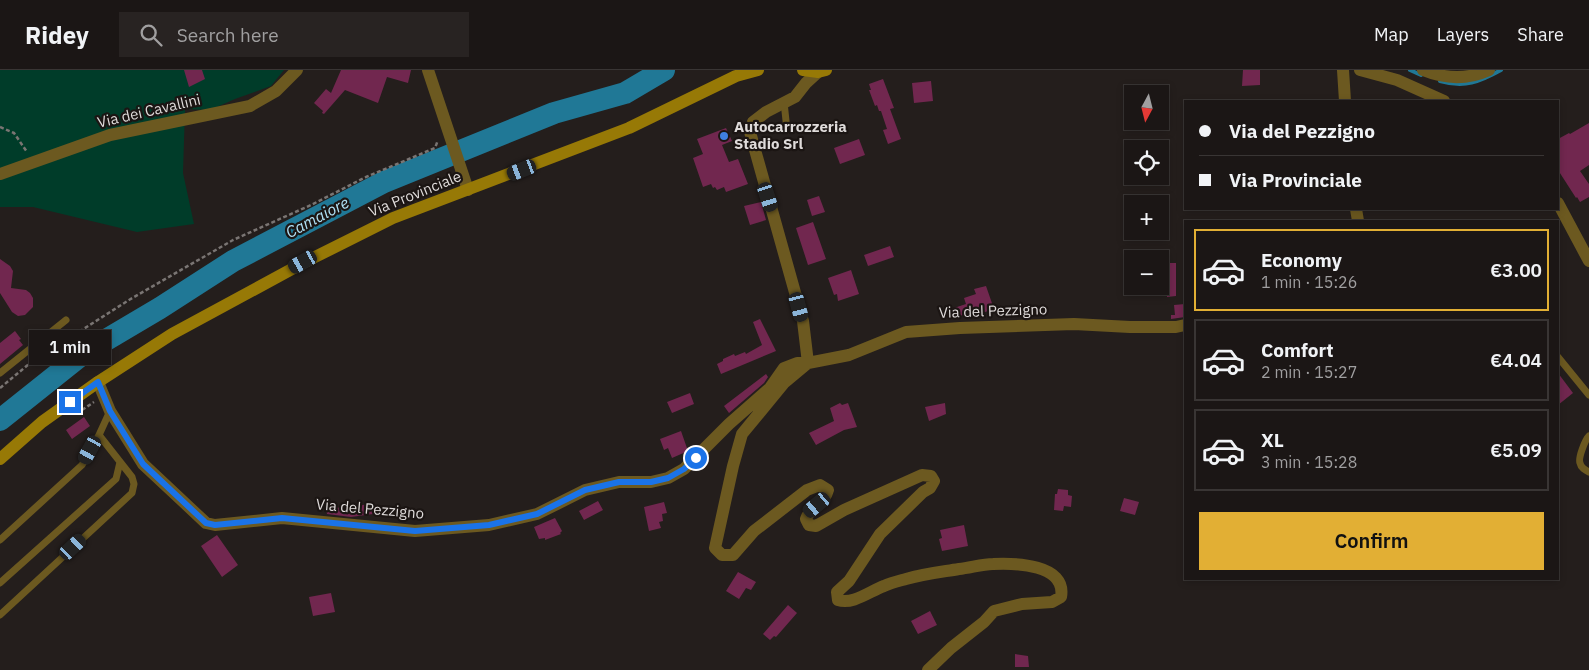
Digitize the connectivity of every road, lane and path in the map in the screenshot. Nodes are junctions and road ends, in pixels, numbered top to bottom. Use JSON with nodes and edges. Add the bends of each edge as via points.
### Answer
{"nodes":[{"id":1,"x":297,"y":70,"type":"edge"},
{"id":2,"x":428,"y":70,"type":"edge"},
{"id":3,"x":758,"y":70,"type":"edge"},
{"id":4,"x":1343,"y":70,"type":"edge"},
{"id":5,"x":1360,"y":70,"type":"edge"},
{"id":6,"x":1424,"y":70,"type":"edge"},
{"id":7,"x":1488,"y":70,"type":"edge"},
{"id":8,"x":739,"y":73,"type":"edge"},
{"id":9,"x":812,"y":73,"type":"edge"},
{"id":10,"x":1345,"y":100,"type":"edge"},
{"id":11,"x":1442,"y":100,"type":"edge"},
{"id":12,"x":784,"y":102,"type":"junction"},
{"id":13,"x":0,"y":127,"type":"edge"},
{"id":14,"x":787,"y":130,"type":"dead end"},
{"id":15,"x":443,"y":135,"type":"junction"},
{"id":16,"x":34,"y":162,"type":"junction"},
{"id":17,"x":0,"y":174,"type":"edge"},
{"id":18,"x":468,"y":190,"type":"junction"},
{"id":19,"x":1559,"y":205,"type":"edge"},
{"id":20,"x":1589,"y":261,"type":"edge"},
{"id":21,"x":66,"y":320,"type":"dead end"},
{"id":22,"x":1184,"y":325,"type":"edge"},
{"id":23,"x":1559,"y":359,"type":"edge"},
{"id":24,"x":808,"y":363,"type":"junction"},
{"id":25,"x":0,"y":373,"type":"edge"},
{"id":26,"x":98,"y":382,"type":"junction"},
{"id":27,"x":0,"y":388,"type":"edge"},
{"id":28,"x":1589,"y":395,"type":"edge"},
{"id":29,"x":104,"y":396,"type":"junction"},
{"id":30,"x":82,"y":410,"type":"dead end"},
{"id":31,"x":110,"y":411,"type":"junction"},
{"id":32,"x":99,"y":435,"type":"junction"},
{"id":33,"x":1589,"y":436,"type":"edge"},
{"id":34,"x":0,"y":459,"type":"edge"},
{"id":35,"x":120,"y":462,"type":"junction"},
{"id":36,"x":1589,"y":472,"type":"edge"},
{"id":37,"x":0,"y":540,"type":"edge"},
{"id":38,"x":0,"y":584,"type":"edge"},
{"id":39,"x":0,"y":615,"type":"edge"},
{"id":40,"x":928,"y":670,"type":"edge"}],
"edges":[{"from":1,"to":16,"type":"street","name":"Via dei Cavallini","via":[[276,91],[250,106],[110,135]]},
{"from":2,"to":15,"type":"street"},
{"from":3,"to":8,"type":"main road","name":"Via Provinciale"},
{"from":4,"to":10,"type":"street"},
{"from":5,"to":11,"type":"street","via":[[1397,80]]},
{"from":6,"to":7,"type":"street","via":[[1456,78]]},
{"from":8,"to":18,"type":"main road","name":"Via Provinciale","via":[[629,128]]},
{"from":9,"to":12,"type":"street","via":[[795,97]]},
{"from":12,"to":14,"type":"lane"},
{"from":12,"to":24,"type":"street","via":[[753,122],[750,132],[803,321]]},
{"from":13,"to":16,"type":"path","via":[[14,133]]},
{"from":15,"to":18,"type":"street"},
{"from":15,"to":27,"type":"path","via":[[435,148],[366,177],[215,250],[63,342]]},
{"from":16,"to":17,"type":"street","name":"Via dei Cavallini"},
{"from":18,"to":26,"type":"main road","name":"Via Provinciale","via":[[393,218],[303,262],[172,334]]},
{"from":19,"to":20,"type":"street"},
{"from":21,"to":25,"type":"lane"},
{"from":22,"to":24,"type":"street","name":"Via del Pezzigno","via":[[1130,328],[1074,324],[906,332],[849,355]]},
{"from":23,"to":28,"type":"lane"},
{"from":24,"to":31,"type":"street","name":"Via del Pezzigno","via":[[784,368],[770,388],[684,469],[668,478],[651,482],[619,482],[585,490],[537,514],[489,525],[441,530],[415,531],[282,518],[215,525],[206,523],[143,464]]},
{"from":24,"to":40,"type":"street","via":[[784,383],[742,434],[715,548],[722,555],[733,555],[754,532],[807,490],[820,484],[828,490],[827,497],[808,513],[806,520],[809,526],[816,526],[922,475],[931,476],[934,481],[930,488],[880,534],[849,581],[837,592],[838,600],[856,599],[907,578],[992,564],[1030,566],[1050,572],[1060,581],[1061,597],[1052,602],[1022,604],[994,611]]},
{"from":26,"to":29,"type":"street","name":"Via del Pezzigno"},
{"from":26,"to":34,"type":"main road","name":"Via Provinciale","via":[[42,422]]},
{"from":29,"to":30,"type":"path"},
{"from":29,"to":31,"type":"street","name":"Via del Pezzigno"},
{"from":31,"to":32,"type":"lane"},
{"from":32,"to":35,"type":"lane"},
{"from":32,"to":37,"type":"lane","via":[[82,465]]},
{"from":33,"to":36,"type":"lane","via":[[1579,461],[1580,466]]},
{"from":35,"to":38,"type":"lane","via":[[116,479]]},
{"from":35,"to":39,"type":"lane","via":[[132,477],[132,493]]}]}
